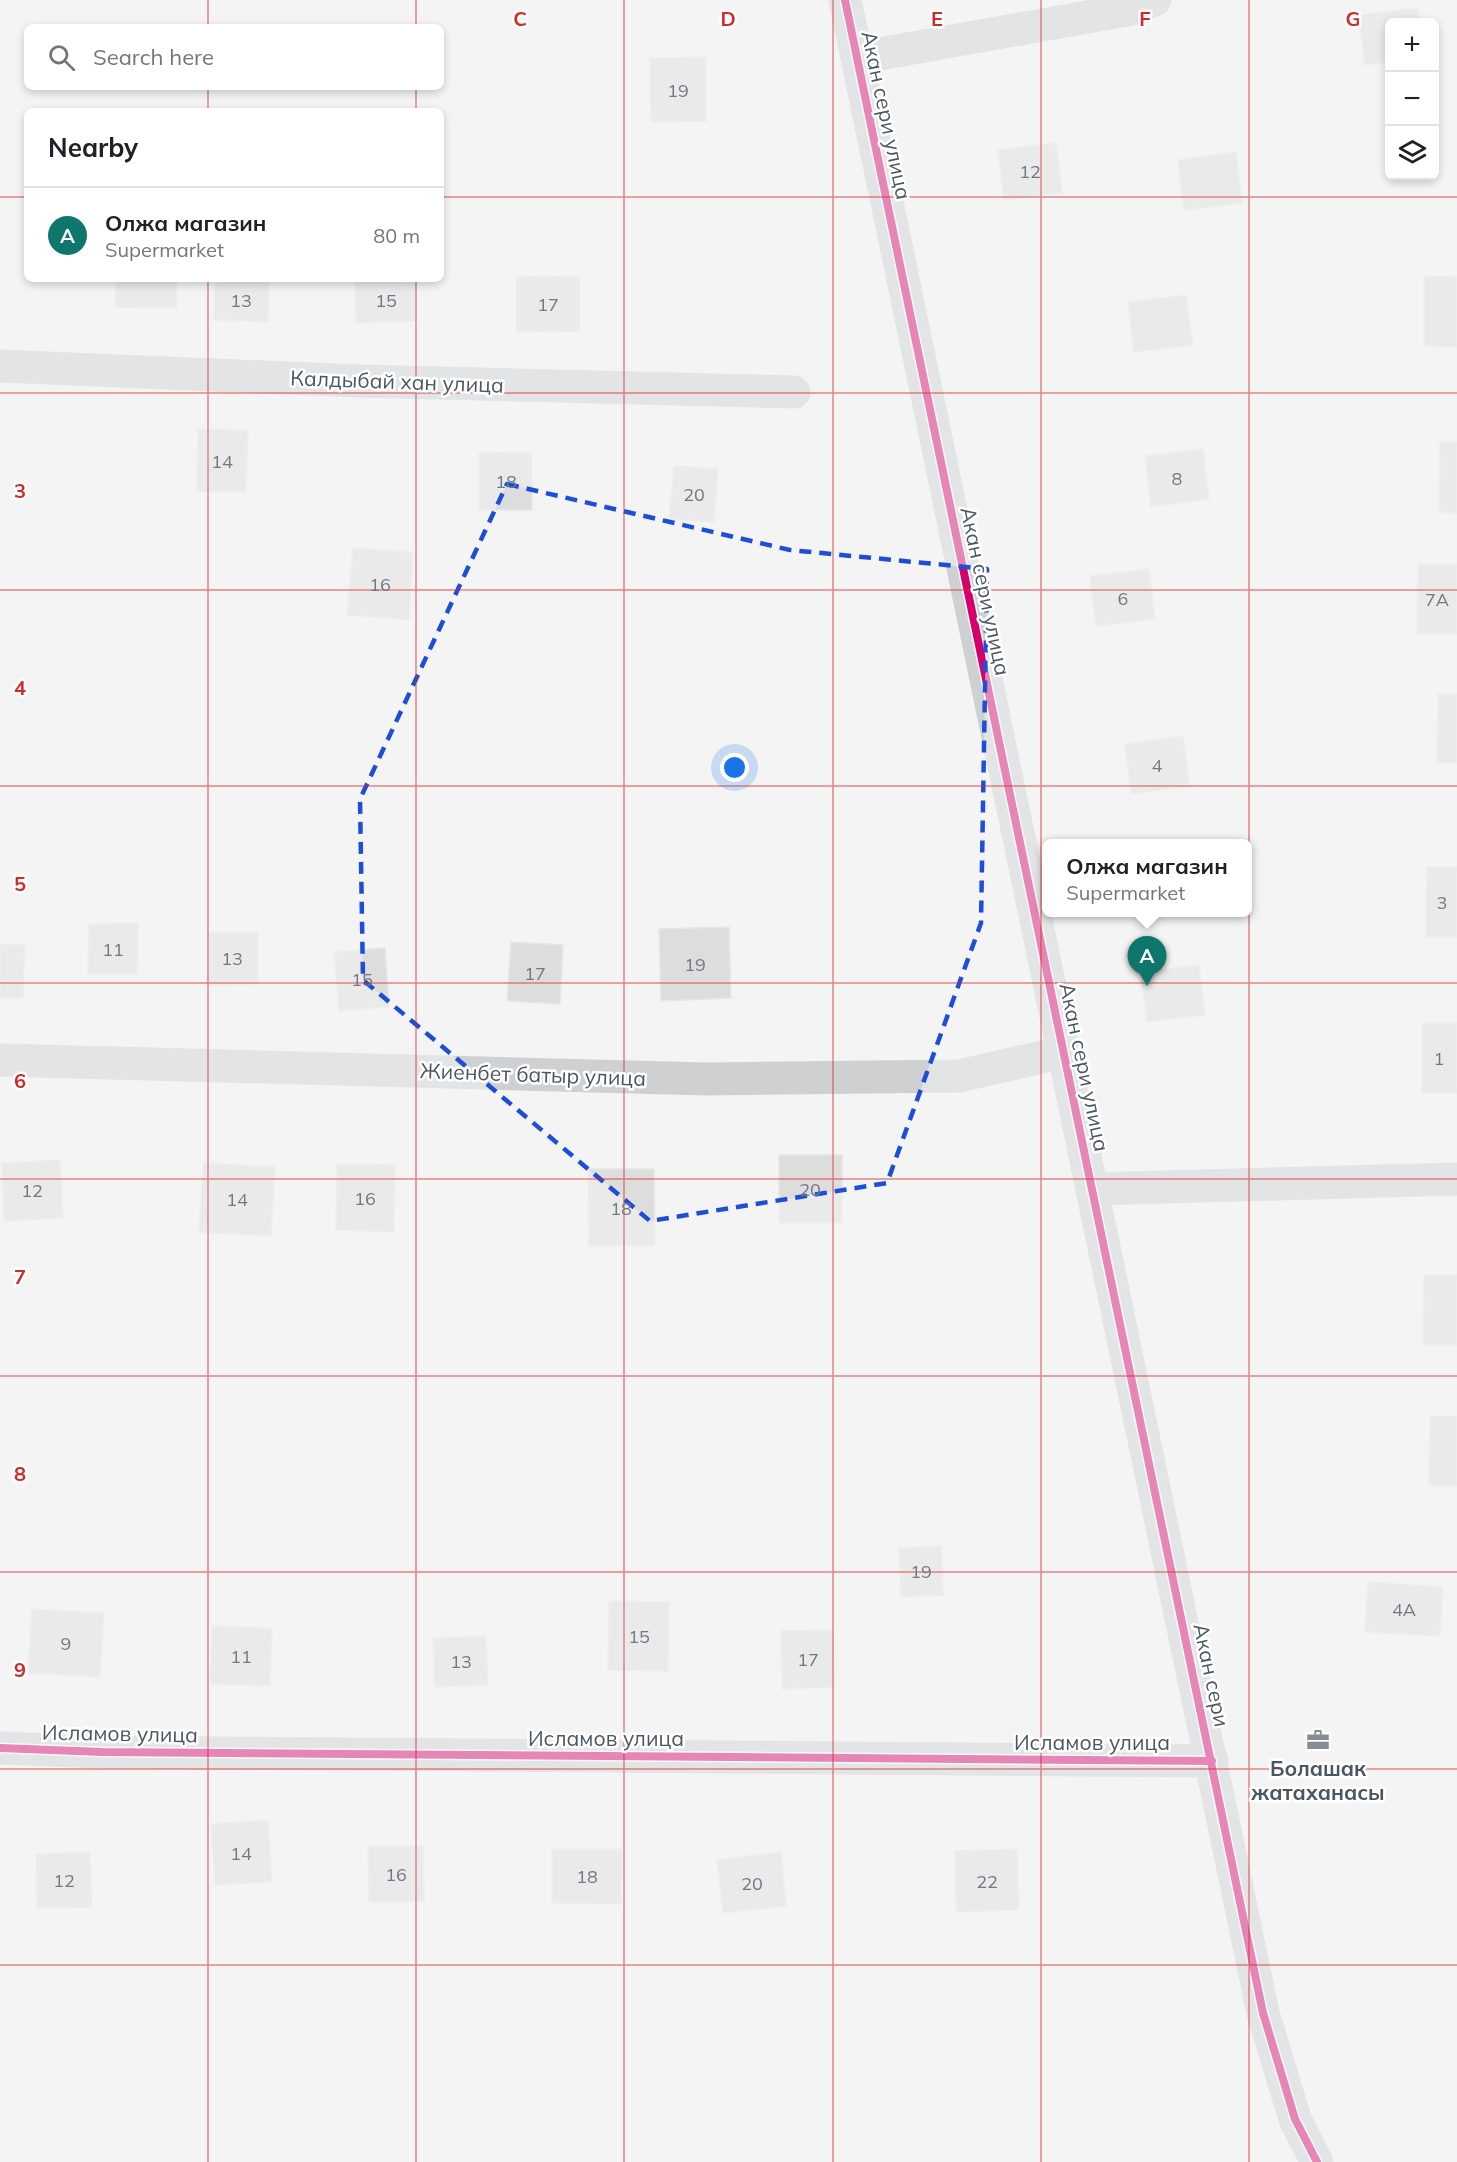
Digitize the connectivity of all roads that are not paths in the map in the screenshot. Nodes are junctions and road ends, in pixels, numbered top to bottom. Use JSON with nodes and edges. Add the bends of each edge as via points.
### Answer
{"nodes":[{"id":1,"x":845,"y":0,"type":"edge"},
{"id":2,"x":1155,"y":0,"type":"edge"},
{"id":3,"x":857,"y":58,"type":"junction"},
{"id":4,"x":0,"y":366,"type":"edge"},
{"id":5,"x":794,"y":392,"type":"dead end"},
{"id":6,"x":1064,"y":1052,"type":"junction"},
{"id":7,"x":0,"y":1060,"type":"edge"},
{"id":8,"x":1457,"y":1179,"type":"edge"},
{"id":9,"x":1092,"y":1190,"type":"junction"},
{"id":10,"x":0,"y":1748,"type":"edge"},
{"id":11,"x":1212,"y":1761,"type":"junction"},
{"id":12,"x":1317,"y":2162,"type":"edge"}],
"edges":[{"from":1,"to":3,"type":"street","name":"Акан сери улица"},
{"from":2,"to":3,"type":"street","via":[[1132,9]]},
{"from":3,"to":6,"type":"street","name":"Акан сери улица"},
{"from":4,"to":5,"type":"street","name":"Калдыбай хан улица","via":[[359,381]]},
{"from":6,"to":7,"type":"street","name":"Жиенбет батыр улица","via":[[959,1076],[707,1079]]},
{"from":6,"to":9,"type":"street","name":"Акан сери улица"},
{"from":8,"to":9,"type":"street"},
{"from":9,"to":11,"type":"street","name":"Акан сери"},
{"from":10,"to":11,"type":"street","name":"Исламов улица"},
{"from":11,"to":12,"type":"street","name":"Акан сери","via":[[1263,2013],[1295,2119]]}]}
